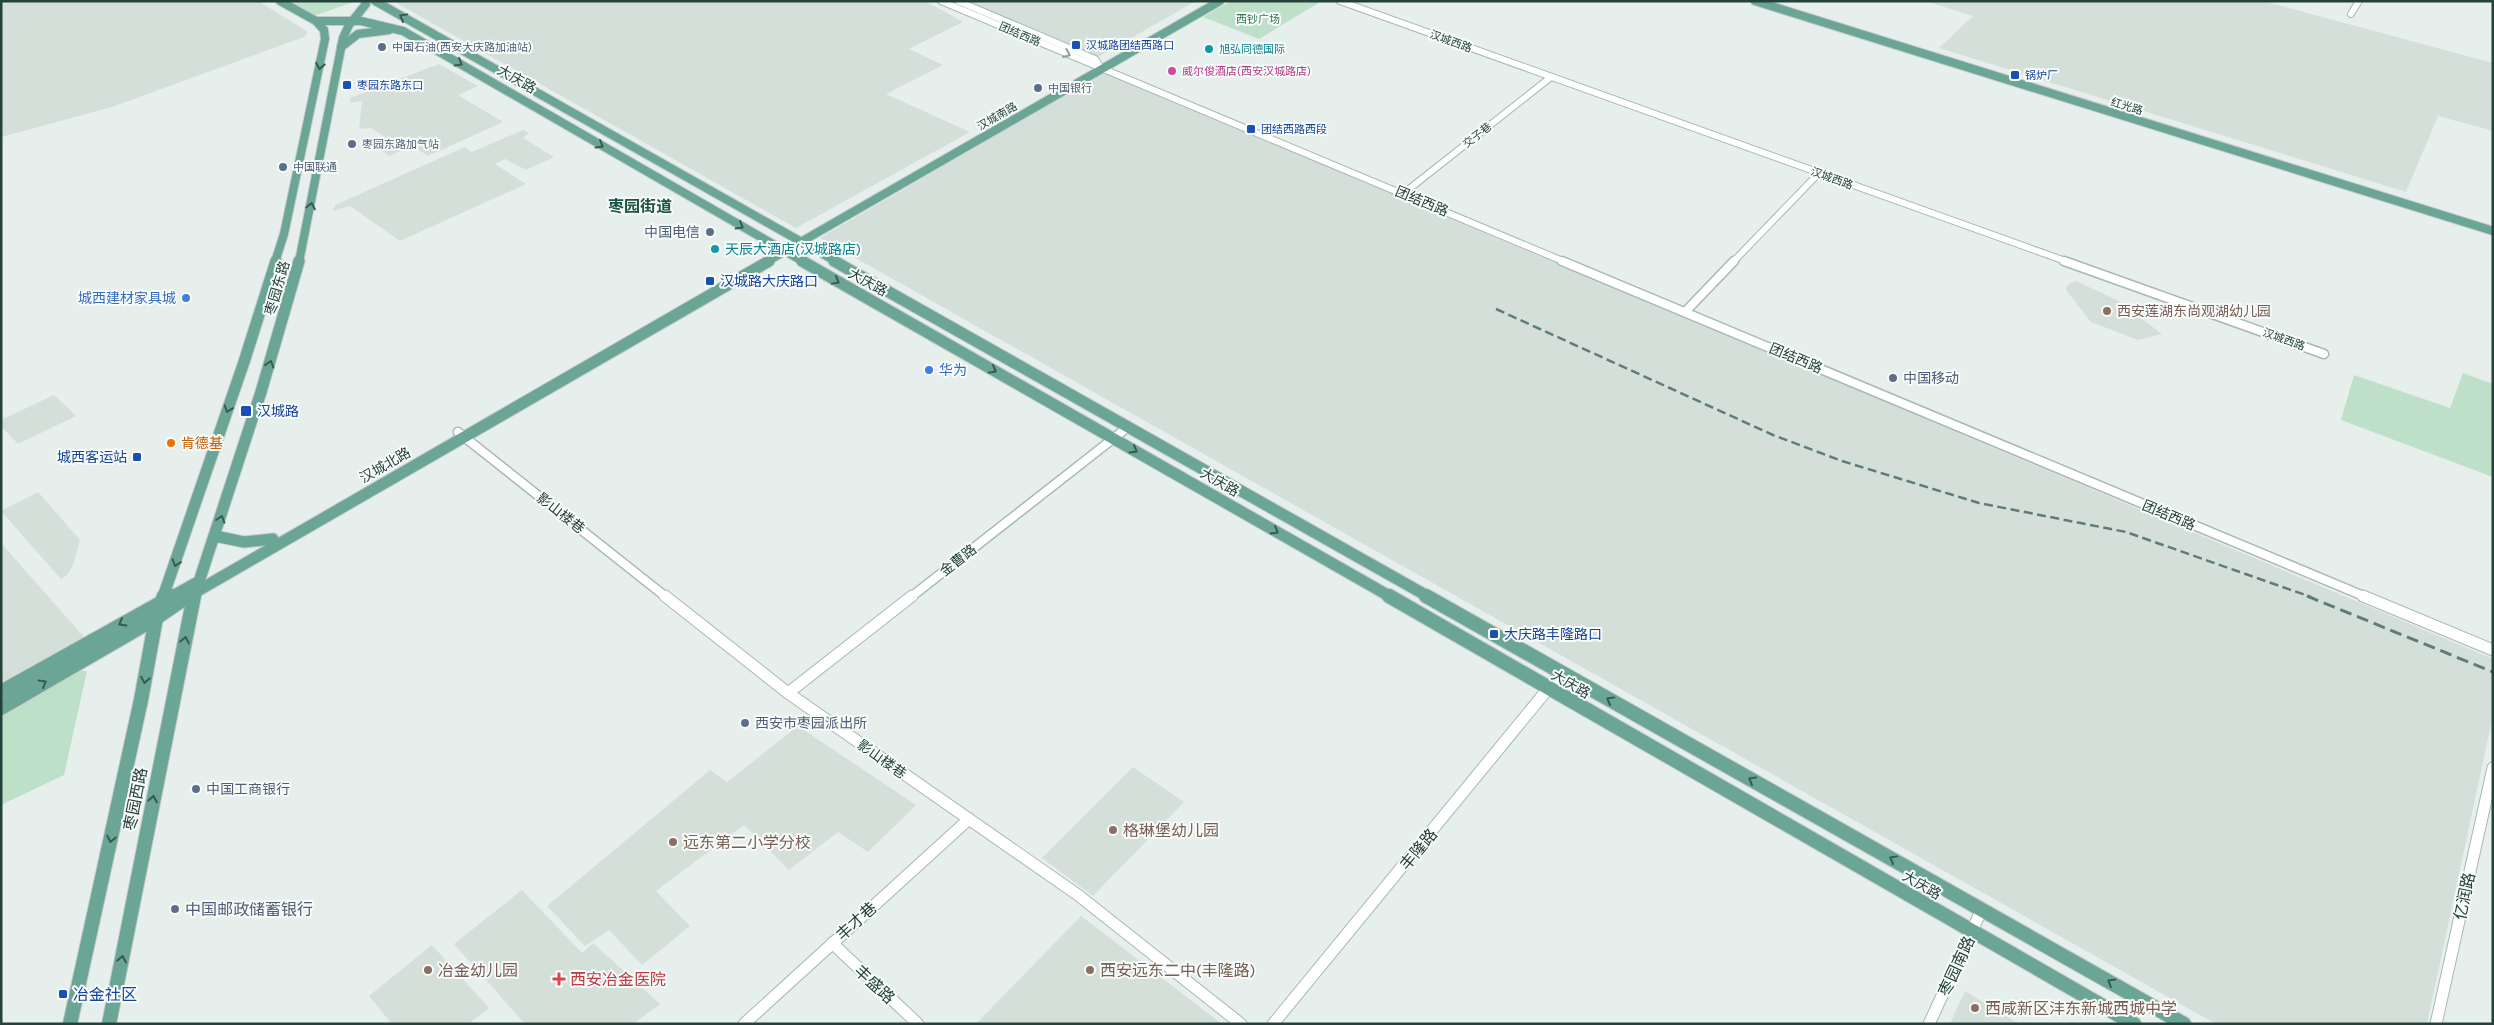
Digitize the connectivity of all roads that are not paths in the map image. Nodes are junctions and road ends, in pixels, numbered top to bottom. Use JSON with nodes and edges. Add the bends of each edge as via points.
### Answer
{"nodes":[{"id":1,"x":280,"y":1,"type":"edge"},
{"id":2,"x":365,"y":1,"type":"edge"},
{"id":3,"x":375,"y":1,"type":"edge"},
{"id":4,"x":942,"y":1,"type":"edge"},
{"id":5,"x":958,"y":1,"type":"edge"},
{"id":6,"x":1212,"y":1,"type":"edge"},
{"id":7,"x":1220,"y":1,"type":"edge"},
{"id":8,"x":1340,"y":1,"type":"edge"},
{"id":9,"x":1755,"y":1,"type":"edge"},
{"id":10,"x":1764,"y":1,"type":"edge"},
{"id":11,"x":2358,"y":1,"type":"edge"},
{"id":12,"x":2351,"y":14,"type":"dead end"},
{"id":13,"x":316,"y":21,"type":"junction"},
{"id":14,"x":352,"y":21,"type":"junction"},
{"id":15,"x":399,"y":29,"type":"junction"},
{"id":16,"x":431,"y":33,"type":"junction"},
{"id":17,"x":417,"y":39,"type":"junction"},
{"id":18,"x":341,"y":47,"type":"junction"},
{"id":19,"x":1101,"y":66,"type":"junction"},
{"id":20,"x":1551,"y":77,"type":"junction"},
{"id":21,"x":1819,"y":173,"type":"junction"},
{"id":22,"x":1404,"y":193,"type":"junction"},
{"id":23,"x":2493,"y":230,"type":"edge"},
{"id":24,"x":799,"y":241,"type":"junction"},
{"id":25,"x":782,"y":251,"type":"junction"},
{"id":26,"x":1685,"y":312,"type":"junction"},
{"id":27,"x":2324,"y":354,"type":"dead end"},
{"id":28,"x":1128,"y":427,"type":"junction"},
{"id":29,"x":461,"y":434,"type":"junction"},
{"id":30,"x":1115,"y":438,"type":"junction"},
{"id":31,"x":215,"y":536,"type":"junction"},
{"id":32,"x":273,"y":539,"type":"junction"},
{"id":33,"x":197,"y":586,"type":"junction"},
{"id":34,"x":164,"y":599,"type":"junction"},
{"id":35,"x":156,"y":618,"type":"junction"},
{"id":36,"x":2493,"y":650,"type":"edge"},
{"id":37,"x":1561,"y":673,"type":"junction"},
{"id":38,"x":1549,"y":689,"type":"junction"},
{"id":39,"x":1,"y":692,"type":"edge"},
{"id":40,"x":788,"y":693,"type":"junction"},
{"id":41,"x":1,"y":708,"type":"edge"},
{"id":42,"x":2493,"y":768,"type":"edge"},
{"id":43,"x":969,"y":819,"type":"junction"},
{"id":44,"x":1982,"y":909,"type":"junction"},
{"id":45,"x":1972,"y":930,"type":"junction"},
{"id":46,"x":832,"y":943,"type":"junction"},
{"id":47,"x":70,"y":1024,"type":"edge"},
{"id":48,"x":109,"y":1024,"type":"edge"},
{"id":49,"x":744,"y":1024,"type":"edge"},
{"id":50,"x":918,"y":1024,"type":"edge"},
{"id":51,"x":1241,"y":1024,"type":"edge"},
{"id":52,"x":1273,"y":1024,"type":"edge"},
{"id":53,"x":1929,"y":1024,"type":"edge"},
{"id":54,"x":2134,"y":1024,"type":"edge"},
{"id":55,"x":2184,"y":1024,"type":"edge"},
{"id":56,"x":2436,"y":1024,"type":"edge"}],
"edges":[{"from":1,"to":13,"type":"main road","name":"大庆路"},
{"from":2,"to":14,"type":"main road","name":"枣园东路"},
{"from":16,"to":3,"type":"main road","name":"大庆路","one_way":true},
{"from":4,"to":19,"type":"street","name":"团结西路","one_way":true},
{"from":5,"to":19,"type":"street","name":"团结西路","via":[[1096,59]]},
{"from":6,"to":19,"type":"main road","name":"汉城南路"},
{"from":7,"to":19,"type":"main road","name":"汉城南路"},
{"from":8,"to":20,"type":"street","name":"汉城西路"},
{"from":9,"to":23,"type":"main road","name":"红光路"},
{"from":10,"to":23,"type":"main road","name":"红光路"},
{"from":11,"to":12,"type":"street"},
{"from":13,"to":14,"type":"main road","name":"大庆路"},
{"from":13,"to":34,"type":"main road","name":"枣园东路","one_way":true,"via":[[324,30],[324,39],[284,234]]},
{"from":14,"to":15,"type":"main road","name":"大庆路"},
{"from":14,"to":18,"type":"main road","name":"枣园东路"},
{"from":15,"to":17,"type":"main road","name":"大庆路"},
{"from":15,"to":18,"type":"main road","via":[[358,34]]},
{"from":16,"to":17,"type":"main road"},
{"from":16,"to":24,"type":"main road","name":"大庆路"},
{"from":17,"to":25,"type":"main road","name":"大庆路","one_way":true},
{"from":31,"to":18,"type":"main road","name":"枣园东路","one_way":true,"via":[[262,392],[303,247]]},
{"from":19,"to":22,"type":"street","name":"团结西路"},
{"from":19,"to":24,"type":"main road","name":"汉城南路"},
{"from":20,"to":21,"type":"street","name":"汉城西路"},
{"from":20,"to":22,"type":"street","name":"交子巷"},
{"from":21,"to":26,"type":"street"},
{"from":21,"to":27,"type":"street","name":"汉城西路"},
{"from":22,"to":26,"type":"street","name":"团结西路"},
{"from":24,"to":25,"type":"main road","name":"汉城南路"},
{"from":24,"to":28,"type":"main road","name":"大庆路"},
{"from":25,"to":29,"type":"main road","name":"汉城北路"},
{"from":25,"to":30,"type":"main road","name":"大庆路","one_way":true},
{"from":26,"to":36,"type":"street","name":"团结西路"},
{"from":28,"to":30,"type":"street","name":"金曹路"},
{"from":28,"to":37,"type":"main road","name":"大庆路"},
{"from":29,"to":32,"type":"main road","name":"汉城北路"},
{"from":29,"to":33,"type":"main road","name":"汉城北路"},
{"from":29,"to":40,"type":"street","name":"影山楼巷"},
{"from":30,"to":38,"type":"main road","name":"大庆路","one_way":true},
{"from":30,"to":40,"type":"street","name":"金曹路"},
{"from":31,"to":32,"type":"main road","via":[[231,543]]},
{"from":31,"to":33,"type":"main road","name":"枣园东路"},
{"from":32,"to":33,"type":"main road","name":"汉城北路"},
{"from":33,"to":34,"type":"main road","name":"汉城北路"},
{"from":33,"to":35,"type":"main road","name":"汉城北路"},
{"from":48,"to":33,"type":"main road","name":"枣园西路","one_way":true},
{"from":34,"to":35,"type":"main road","name":"枣园西路"},
{"from":34,"to":39,"type":"main road","name":"汉城北路","one_way":true},
{"from":41,"to":35,"type":"main road","name":"汉城北路","one_way":true},
{"from":35,"to":47,"type":"main road","name":"枣园西路","one_way":true},
{"from":37,"to":38,"type":"street","name":"丰隆路"},
{"from":44,"to":37,"type":"main road","name":"大庆路","one_way":true},
{"from":38,"to":45,"type":"main road","name":"大庆路"},
{"from":38,"to":52,"type":"street","name":"丰隆路"},
{"from":40,"to":43,"type":"street","name":"影山楼巷"},
{"from":42,"to":56,"type":"street","name":"亿润路"},
{"from":43,"to":46,"type":"street","name":"丰才巷"},
{"from":43,"to":51,"type":"street","name":"影山楼巷","via":[[1078,895]]},
{"from":44,"to":45,"type":"street","name":"枣园南路"},
{"from":55,"to":44,"type":"main road","name":"大庆路","one_way":true},
{"from":45,"to":53,"type":"street","name":"枣园南路"},
{"from":45,"to":54,"type":"main road","name":"大庆路"},
{"from":46,"to":49,"type":"street","name":"丰才巷"},
{"from":46,"to":50,"type":"street","name":"丰盛路"}]}
